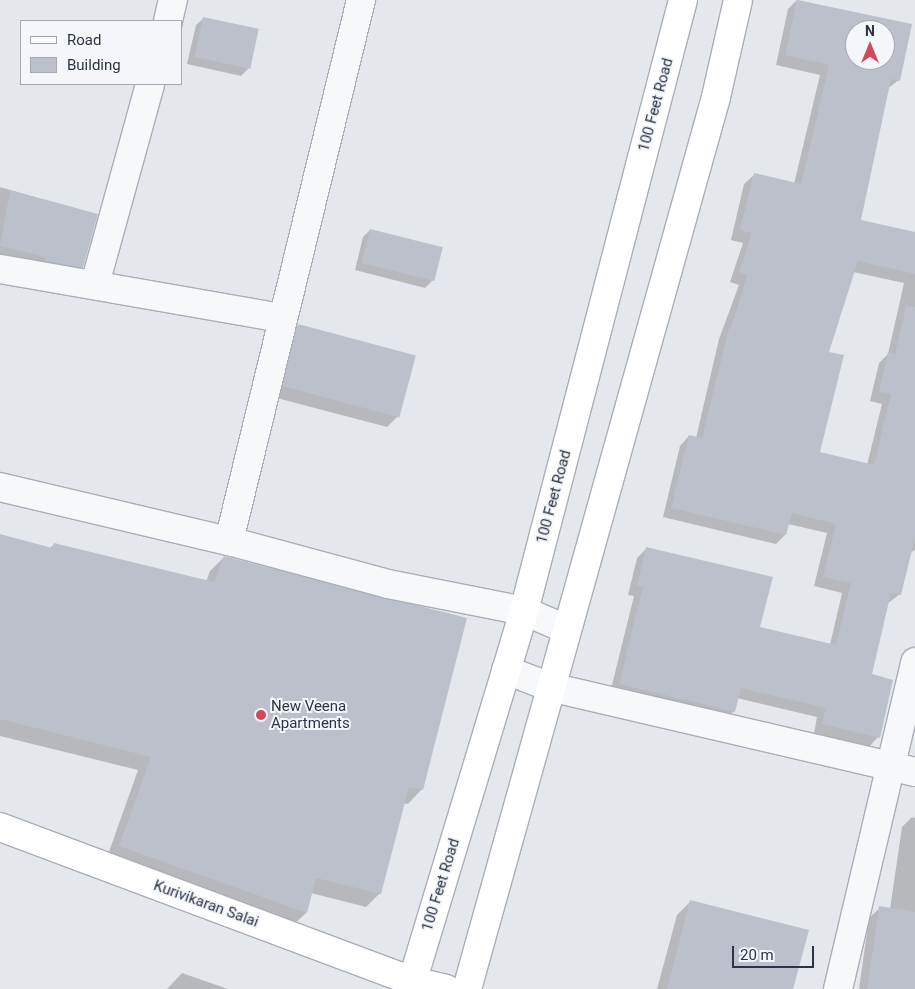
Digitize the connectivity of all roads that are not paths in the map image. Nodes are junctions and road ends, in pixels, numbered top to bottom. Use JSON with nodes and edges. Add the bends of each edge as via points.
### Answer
{"nodes":[{"id":1,"x":174,"y":0,"type":"edge"},
{"id":2,"x":362,"y":0,"type":"edge"},
{"id":3,"x":683,"y":0,"type":"edge"},
{"id":4,"x":738,"y":0,"type":"edge"},
{"id":5,"x":168,"y":20,"type":"edge"},
{"id":6,"x":150,"y":85,"type":"edge"},
{"id":7,"x":0,"y":269,"type":"edge"},
{"id":8,"x":94,"y":284,"type":"junction"},
{"id":9,"x":282,"y":318,"type":"junction"},
{"id":10,"x":0,"y":487,"type":"edge"},
{"id":11,"x":229,"y":541,"type":"junction"},
{"id":12,"x":524,"y":610,"type":"junction"},
{"id":13,"x":566,"y":629,"type":"junction"},
{"id":14,"x":915,"y":662,"type":"edge"},
{"id":15,"x":506,"y":670,"type":"junction"},
{"id":16,"x":550,"y":687,"type":"junction"},
{"id":17,"x":888,"y":767,"type":"junction"},
{"id":18,"x":915,"y":772,"type":"edge"},
{"id":19,"x":0,"y":827,"type":"edge"},
{"id":20,"x":411,"y":985,"type":"edge"},
{"id":21,"x":446,"y":989,"type":"edge"},
{"id":22,"x":467,"y":989,"type":"edge"},
{"id":23,"x":838,"y":989,"type":"edge"}],
"edges":[{"from":1,"to":5,"type":"street"},
{"from":2,"to":9,"type":"street"},
{"from":3,"to":12,"type":"main road","name":"100 Feet Road"},
{"from":4,"to":13,"type":"main road","via":[[716,97]]},
{"from":6,"to":8,"type":"street"},
{"from":7,"to":8,"type":"street"},
{"from":8,"to":9,"type":"street"},
{"from":9,"to":11,"type":"street","via":[[260,423]]},
{"from":10,"to":11,"type":"street"},
{"from":11,"to":12,"type":"street","via":[[388,584]]},
{"from":12,"to":13,"type":"street"},
{"from":12,"to":15,"type":"main road","name":"100 Feet Road"},
{"from":13,"to":16,"type":"main road"},
{"from":14,"to":17,"type":"street"},
{"from":15,"to":16,"type":"street"},
{"from":15,"to":20,"type":"main road","name":"100 Feet Road"},
{"from":16,"to":17,"type":"street"},
{"from":16,"to":22,"type":"main road"},
{"from":17,"to":18,"type":"street"},
{"from":17,"to":23,"type":"street"},
{"from":19,"to":20,"type":"main road","name":"Kurivikaran Salai"},
{"from":20,"to":21,"type":"main road","name":"Kurivikaran Salai"}]}
